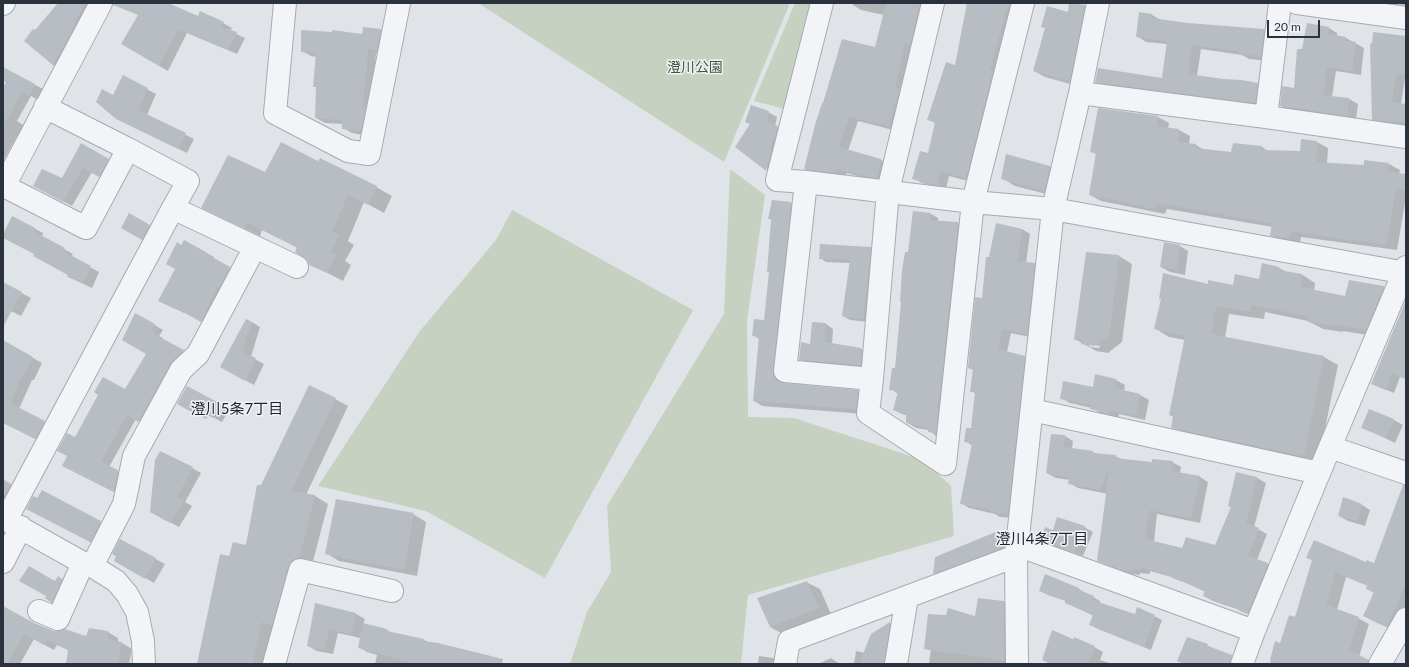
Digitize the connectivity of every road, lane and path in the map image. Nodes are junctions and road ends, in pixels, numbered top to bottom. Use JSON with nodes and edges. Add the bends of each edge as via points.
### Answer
{"nodes":[{"id":1,"x":101,"y":3,"type":"edge"},
{"id":2,"x":285,"y":3,"type":"edge"},
{"id":3,"x":399,"y":3,"type":"edge"},
{"id":4,"x":822,"y":3,"type":"edge"},
{"id":5,"x":933,"y":3,"type":"edge"},
{"id":6,"x":1024,"y":3,"type":"edge"},
{"id":7,"x":1098,"y":3,"type":"edge"},
{"id":8,"x":1280,"y":3,"type":"edge"},
{"id":9,"x":1297,"y":3,"type":"edge"},
{"id":10,"x":1406,"y":18,"type":"edge"},
{"id":11,"x":1080,"y":93,"type":"junction"},
{"id":12,"x":46,"y":107,"type":"junction"},
{"id":13,"x":1266,"y":117,"type":"junction"},
{"id":14,"x":1406,"y":137,"type":"edge"},
{"id":15,"x":128,"y":149,"type":"junction"},
{"id":16,"x":806,"y":182,"type":"junction"},
{"id":17,"x":3,"y":187,"type":"edge"},
{"id":18,"x":888,"y":191,"type":"junction"},
{"id":19,"x":973,"y":202,"type":"junction"},
{"id":20,"x":173,"y":208,"type":"junction"},
{"id":21,"x":1053,"y":209,"type":"junction"},
{"id":22,"x":255,"y":247,"type":"junction"},
{"id":23,"x":297,"y":267,"type":"dead end"},
{"id":24,"x":1405,"y":271,"type":"edge"},
{"id":25,"x":872,"y":379,"type":"junction"},
{"id":26,"x":1032,"y":410,"type":"junction"},
{"id":27,"x":1330,"y":447,"type":"junction"},
{"id":28,"x":1319,"y":473,"type":"junction"},
{"id":29,"x":1406,"y":473,"type":"edge"},
{"id":30,"x":10,"y":522,"type":"edge"},
{"id":31,"x":1016,"y":551,"type":"junction"},
{"id":32,"x":3,"y":562,"type":"edge"},
{"id":33,"x":88,"y":565,"type":"junction"},
{"id":34,"x":392,"y":591,"type":"dead end"},
{"id":35,"x":907,"y":597,"type":"junction"},
{"id":36,"x":39,"y":611,"type":"dead end"},
{"id":37,"x":1406,"y":620,"type":"edge"},
{"id":38,"x":1254,"y":631,"type":"junction"},
{"id":39,"x":144,"y":664,"type":"edge"},
{"id":40,"x":274,"y":664,"type":"edge"},
{"id":41,"x":785,"y":664,"type":"edge"},
{"id":42,"x":896,"y":664,"type":"edge"},
{"id":43,"x":1017,"y":664,"type":"edge"},
{"id":44,"x":1242,"y":664,"type":"edge"},
{"id":45,"x":1380,"y":664,"type":"edge"}],
"edges":[{"from":1,"to":12,"type":"street"},
{"from":2,"to":3,"type":"street","via":[[275,113],[348,151],[369,154]]},
{"from":4,"to":16,"type":"street","via":[[777,180]]},
{"from":5,"to":18,"type":"street"},
{"from":6,"to":19,"type":"street"},
{"from":7,"to":11,"type":"street"},
{"from":8,"to":13,"type":"street"},
{"from":9,"to":10,"type":"street"},
{"from":11,"to":13,"type":"street"},
{"from":11,"to":21,"type":"street"},
{"from":12,"to":15,"type":"street"},
{"from":12,"to":17,"type":"street"},
{"from":13,"to":14,"type":"street"},
{"from":15,"to":17,"type":"street","via":[[86,228]]},
{"from":15,"to":20,"type":"street","via":[[188,181]]},
{"from":16,"to":18,"type":"street"},
{"from":16,"to":25,"type":"street","via":[[785,371]]},
{"from":18,"to":19,"type":"street"},
{"from":18,"to":25,"type":"street"},
{"from":19,"to":21,"type":"street"},
{"from":19,"to":25,"type":"street","via":[[945,464],[868,413]]},
{"from":20,"to":22,"type":"street"},
{"from":20,"to":30,"type":"street"},
{"from":21,"to":24,"type":"street"},
{"from":21,"to":26,"type":"street"},
{"from":22,"to":23,"type":"street"},
{"from":22,"to":33,"type":"street","via":[[198,354],[180,370],[134,456],[124,504]]},
{"from":24,"to":27,"type":"street"},
{"from":26,"to":28,"type":"street"},
{"from":26,"to":31,"type":"street"},
{"from":27,"to":28,"type":"street"},
{"from":27,"to":29,"type":"street"},
{"from":28,"to":38,"type":"street"},
{"from":30,"to":32,"type":"street"},
{"from":30,"to":33,"type":"street"},
{"from":31,"to":35,"type":"street"},
{"from":31,"to":38,"type":"street"},
{"from":31,"to":43,"type":"street"},
{"from":33,"to":36,"type":"street","via":[[58,619]]},
{"from":33,"to":39,"type":"street","via":[[116,581],[127,594],[136,612],[143,641]]},
{"from":34,"to":40,"type":"street","via":[[300,570]]},
{"from":35,"to":41,"type":"street","via":[[789,641]]},
{"from":35,"to":42,"type":"street"},
{"from":37,"to":45,"type":"street"},
{"from":38,"to":44,"type":"street"}]}
